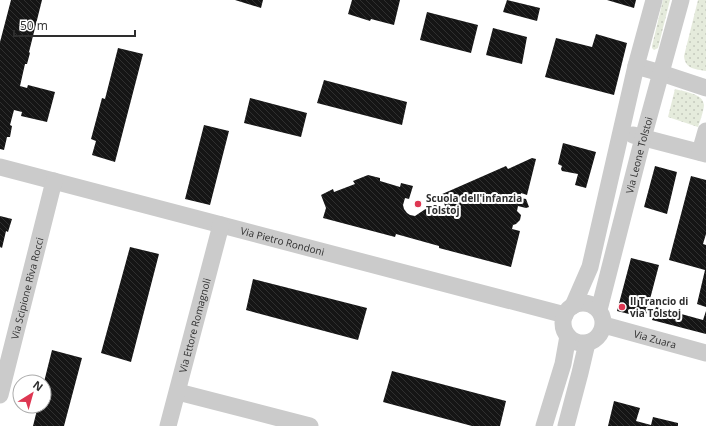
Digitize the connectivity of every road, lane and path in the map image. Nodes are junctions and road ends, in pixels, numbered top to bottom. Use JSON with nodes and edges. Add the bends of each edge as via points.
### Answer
{"nodes":[{"id":1,"x":654,"y":0,"type":"edge"},
{"id":2,"x":681,"y":0,"type":"edge"},
{"id":3,"x":636,"y":66,"type":"junction"},
{"id":4,"x":661,"y":73,"type":"junction"},
{"id":5,"x":706,"y":88,"type":"edge"},
{"id":6,"x":706,"y":131,"type":"edge"},
{"id":7,"x":621,"y":132,"type":"junction"},
{"id":8,"x":643,"y":138,"type":"junction"},
{"id":9,"x":703,"y":153,"type":"edge"},
{"id":10,"x":0,"y":167,"type":"edge"},
{"id":11,"x":54,"y":181,"type":"junction"},
{"id":12,"x":221,"y":225,"type":"junction"},
{"id":13,"x":569,"y":310,"type":"junction"},
{"id":14,"x":601,"y":318,"type":"junction"},
{"id":15,"x":568,"y":336,"type":"junction"},
{"id":16,"x":587,"y":343,"type":"junction"},
{"id":17,"x":706,"y":353,"type":"edge"},
{"id":18,"x":178,"y":392,"type":"junction"},
{"id":19,"x":0,"y":395,"type":"edge"},
{"id":20,"x":302,"y":425,"type":"edge"},
{"id":21,"x":168,"y":426,"type":"edge"},
{"id":22,"x":544,"y":426,"type":"edge"},
{"id":23,"x":566,"y":426,"type":"edge"}],
"edges":[{"from":1,"to":3,"type":"street"},
{"from":2,"to":4,"type":"street","name":"Via Leone Tolstoi"},
{"from":3,"to":4,"type":"street"},
{"from":3,"to":7,"type":"street"},
{"from":4,"to":5,"type":"street"},
{"from":4,"to":8,"type":"street","name":"Via Leone Tolstoi"},
{"from":6,"to":9,"type":"street"},
{"from":7,"to":8,"type":"street"},
{"from":7,"to":13,"type":"street","via":[[590,267]]},
{"from":8,"to":9,"type":"street"},
{"from":8,"to":14,"type":"street","name":"Via Leone Tolstoi"},
{"from":10,"to":11,"type":"street","name":"Via Pietro Rondoni"},
{"from":11,"to":12,"type":"street","name":"Via Pietro Rondoni"},
{"from":11,"to":19,"type":"street","name":"Via Scipione Riva Rocci"},
{"from":12,"to":13,"type":"street","name":"Via Pietro Rondoni"},
{"from":12,"to":18,"type":"street","name":"Via Ettore Romagnoli"},
{"from":13,"to":14,"type":"street","via":[[580,303],[593,305]]},
{"from":13,"to":15,"type":"street","via":[[563,322]]},
{"from":14,"to":16,"type":"street","name":"Via Leone Tolstoi","via":[[601,334]]},
{"from":14,"to":17,"type":"street","name":"Via Zuara"},
{"from":15,"to":16,"type":"street","via":[[581,344]]},
{"from":15,"to":22,"type":"street","via":[[563,364]]},
{"from":16,"to":23,"type":"street"},
{"from":18,"to":20,"type":"street"},
{"from":18,"to":21,"type":"street","name":"Via Ettore Romagnoli"}]}
